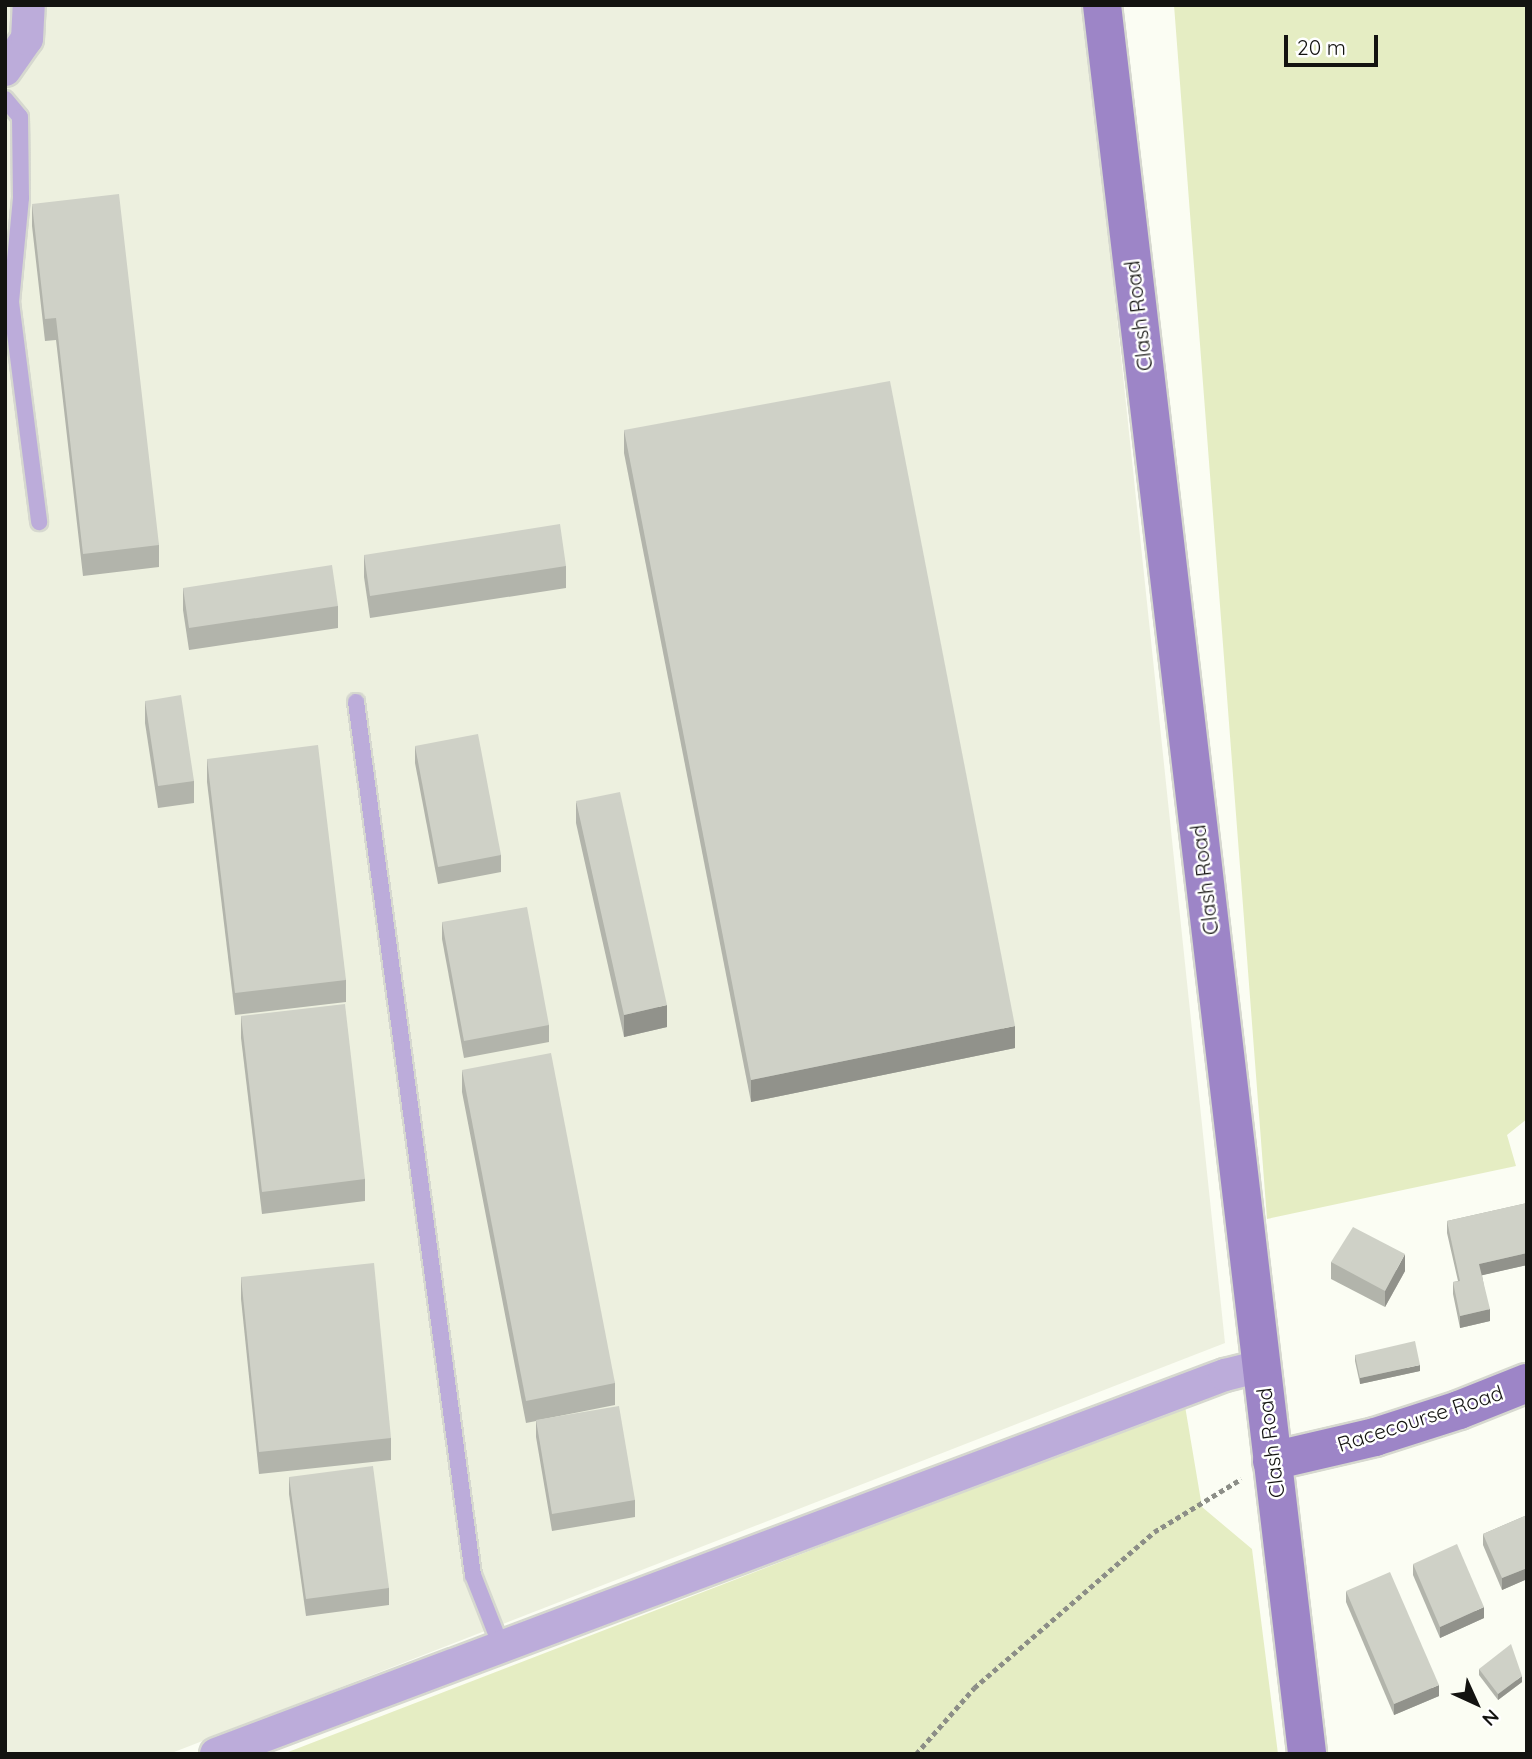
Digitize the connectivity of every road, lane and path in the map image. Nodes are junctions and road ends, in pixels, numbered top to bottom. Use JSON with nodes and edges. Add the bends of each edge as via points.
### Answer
{"nodes":[{"id":1,"x":29,"y":5,"type":"edge"},
{"id":2,"x":1102,"y":5,"type":"edge"},
{"id":3,"x":5,"y":71,"type":"edge"},
{"id":4,"x":5,"y":99,"type":"edge"},
{"id":5,"x":39,"y":522,"type":"dead end"},
{"id":6,"x":356,"y":702,"type":"dead end"},
{"id":7,"x":1261,"y":1366,"type":"junction"},
{"id":8,"x":1527,"y":1383,"type":"edge"},
{"id":9,"x":1272,"y":1461,"type":"junction"},
{"id":10,"x":501,"y":1646,"type":"junction"},
{"id":11,"x":216,"y":1754,"type":"edge"},
{"id":12,"x":916,"y":1754,"type":"edge"},
{"id":13,"x":1307,"y":1754,"type":"edge"}],
"edges":[{"from":1,"to":3,"type":"street","via":[[27,39]]},
{"from":2,"to":7,"type":"street","name":"Clash Road"},
{"from":4,"to":5,"type":"lane","via":[[20,117],[21,198],[12,302]]},
{"from":6,"to":10,"type":"lane","via":[[473,1575]]},
{"from":7,"to":9,"type":"street","name":"Clash Road"},
{"from":7,"to":10,"type":"street","via":[[1225,1374]]},
{"from":8,"to":9,"type":"street","name":"Racecourse Road","via":[[1376,1437]]},
{"from":9,"to":12,"type":"path","via":[[1154,1532],[974,1688]]},
{"from":9,"to":13,"type":"street","name":"Clash Road"},
{"from":10,"to":11,"type":"street"}]}
